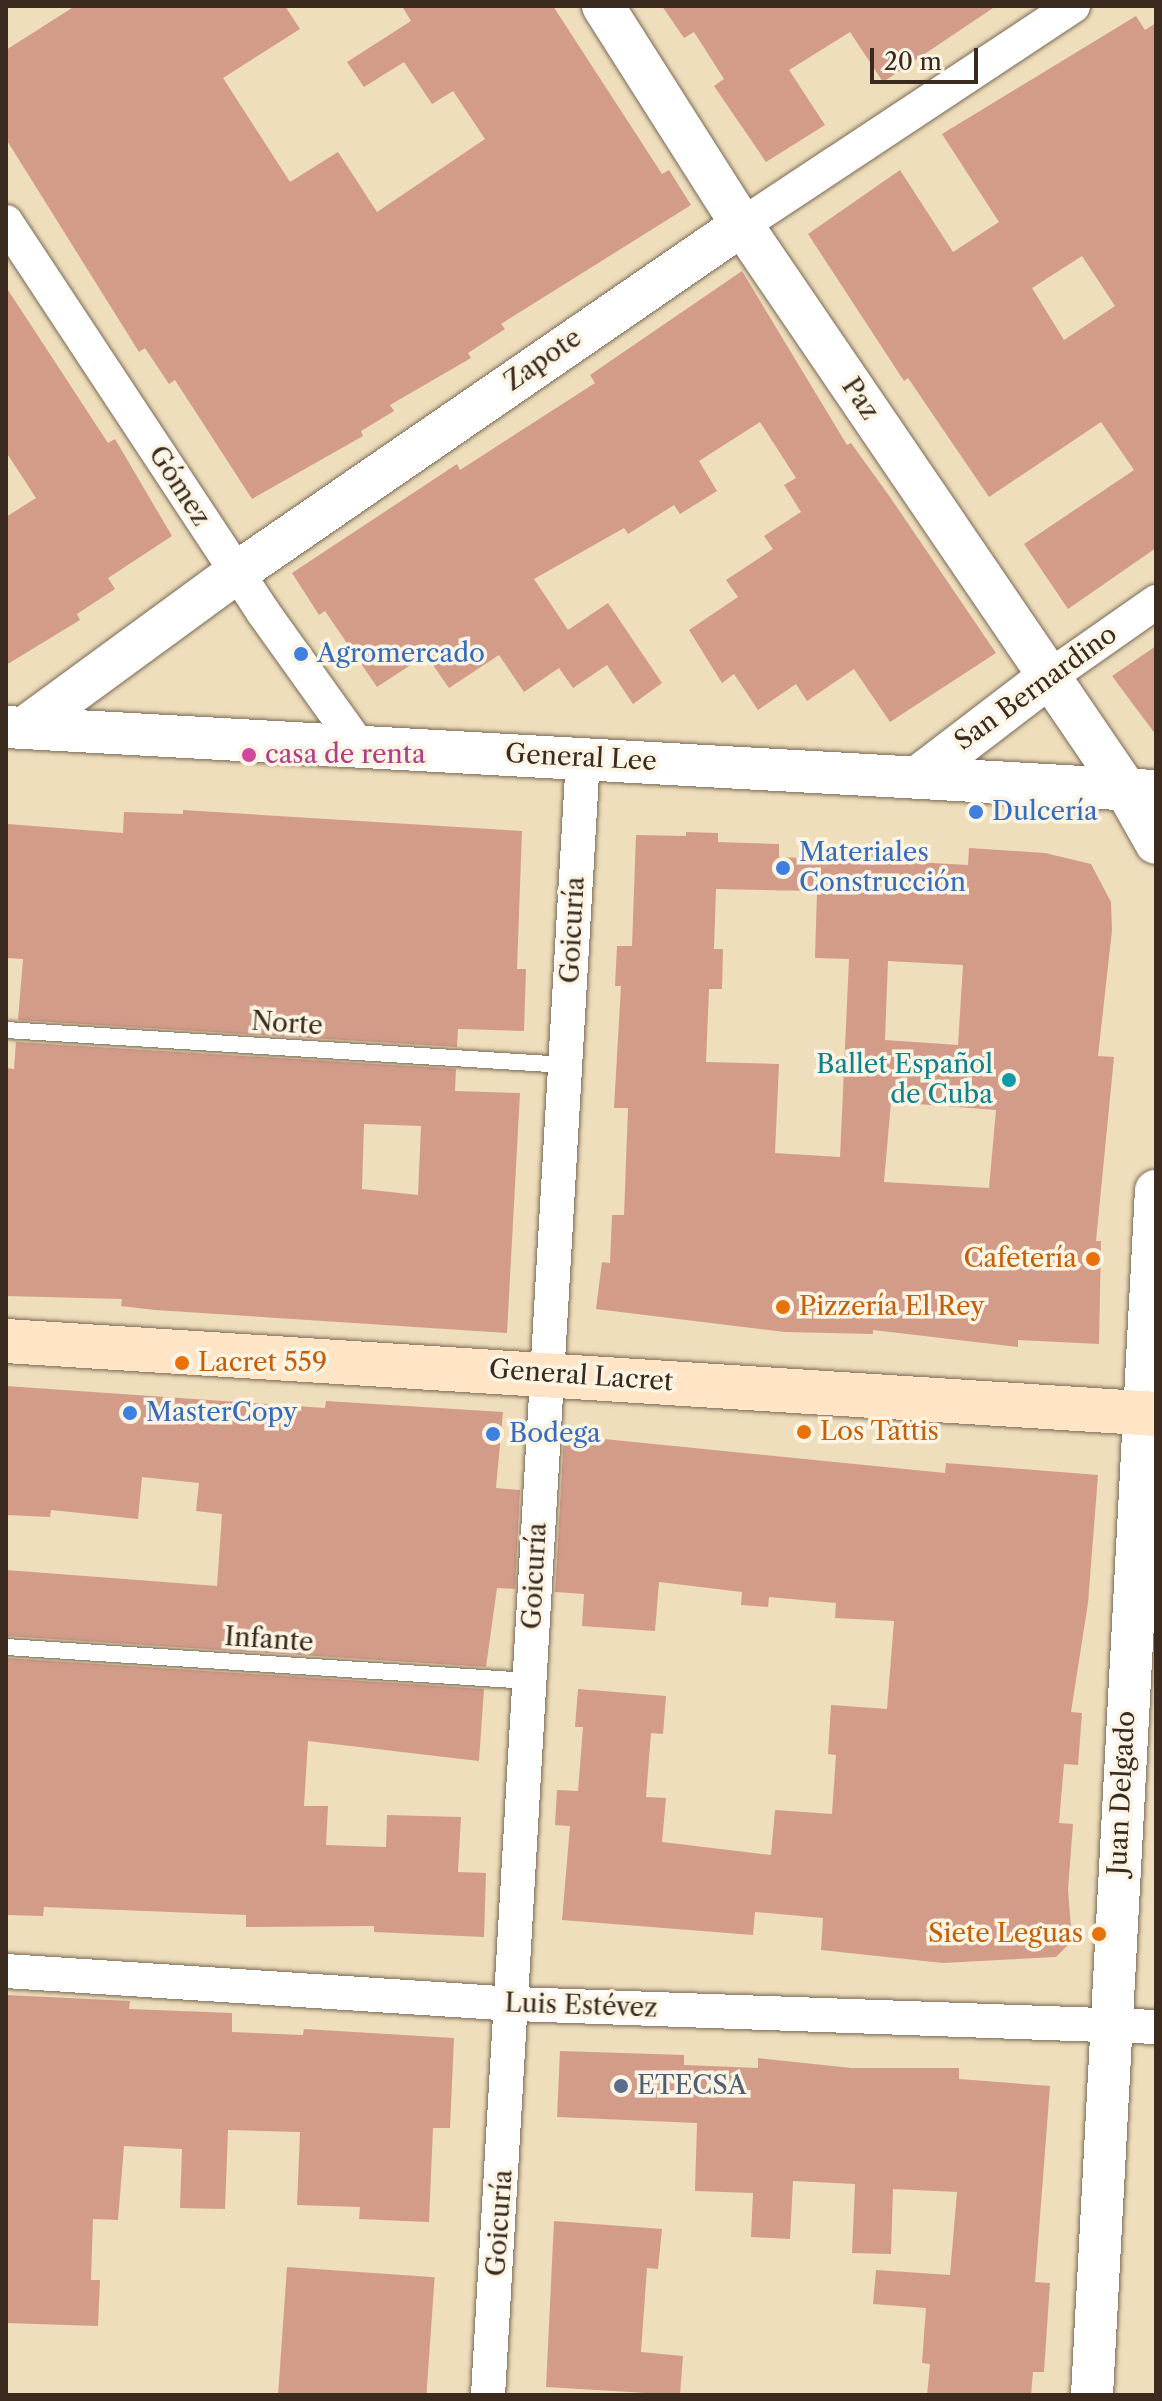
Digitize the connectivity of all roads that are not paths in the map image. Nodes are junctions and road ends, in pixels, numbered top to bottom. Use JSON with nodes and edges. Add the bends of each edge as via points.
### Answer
{"nodes":[{"id":1,"x":603,"y":6,"type":"edge"},
{"id":2,"x":1073,"y":6,"type":"edge"},
{"id":3,"x":6,"y":222,"type":"edge"},
{"id":4,"x":742,"y":225,"type":"junction"},
{"id":5,"x":236,"y":573,"type":"junction"},
{"id":6,"x":1156,"y":602,"type":"edge"},
{"id":7,"x":1049,"y":677,"type":"junction"},
{"id":8,"x":15,"y":728,"type":"edge"},
{"id":9,"x":359,"y":746,"type":"junction"},
{"id":10,"x":583,"y":758,"type":"junction"},
{"id":11,"x":918,"y":777,"type":"junction"},
{"id":12,"x":1140,"y":789,"type":"edge"},
{"id":13,"x":1156,"y":843,"type":"edge"},
{"id":14,"x":6,"y":1030,"type":"edge"},
{"id":15,"x":565,"y":1065,"type":"junction"},
{"id":16,"x":1156,"y":1191,"type":"edge"},
{"id":17,"x":6,"y":1341,"type":"edge"},
{"id":18,"x":546,"y":1373,"type":"junction"},
{"id":19,"x":1150,"y":1414,"type":"edge"},
{"id":20,"x":6,"y":1647,"type":"edge"},
{"id":21,"x":529,"y":1681,"type":"junction"},
{"id":22,"x":6,"y":1971,"type":"edge"},
{"id":23,"x":515,"y":2004,"type":"junction"},
{"id":24,"x":1108,"y":2024,"type":"junction"},
{"id":25,"x":1156,"y":2027,"type":"edge"},
{"id":26,"x":488,"y":2395,"type":"edge"},
{"id":27,"x":1092,"y":2395,"type":"edge"}],
"edges":[{"from":1,"to":4,"type":"street","name":"Paz"},
{"from":2,"to":4,"type":"street","name":"Zapote"},
{"from":3,"to":5,"type":"street","name":"Gómez"},
{"from":4,"to":5,"type":"street","name":"Zapote"},
{"from":4,"to":7,"type":"street","name":"Paz"},
{"from":5,"to":8,"type":"street","name":"Zapote"},
{"from":5,"to":9,"type":"street","name":"Gómez"},
{"from":6,"to":7,"type":"street","name":"San Bernardino"},
{"from":7,"to":11,"type":"street","name":"San Bernardino"},
{"from":7,"to":12,"type":"street","name":"Paz"},
{"from":8,"to":9,"type":"street","name":"General Lee"},
{"from":9,"to":10,"type":"street","name":"General Lee"},
{"from":10,"to":11,"type":"street","name":"General Lee"},
{"from":10,"to":15,"type":"street","name":"Goicuría"},
{"from":11,"to":12,"type":"street","name":"General Lee"},
{"from":12,"to":13,"type":"street"},
{"from":14,"to":15,"type":"lane","name":"Norte"},
{"from":15,"to":18,"type":"street","name":"Goicuría"},
{"from":16,"to":19,"type":"street","name":"Juan Delgado"},
{"from":17,"to":18,"type":"main road","name":"General Lacret"},
{"from":18,"to":19,"type":"main road","name":"General Lacret"},
{"from":18,"to":21,"type":"street","name":"Goicuría"},
{"from":19,"to":24,"type":"street","name":"Juan Delgado"},
{"from":20,"to":21,"type":"lane","name":"Infante"},
{"from":21,"to":23,"type":"street","name":"Goicuría"},
{"from":22,"to":23,"type":"street","name":"Luis Estévez"},
{"from":23,"to":24,"type":"street","name":"Luis Estévez"},
{"from":23,"to":26,"type":"street","name":"Goicuría"},
{"from":24,"to":25,"type":"street","name":"Luis Estévez"},
{"from":24,"to":27,"type":"street","name":"Juan Delgado"}]}
